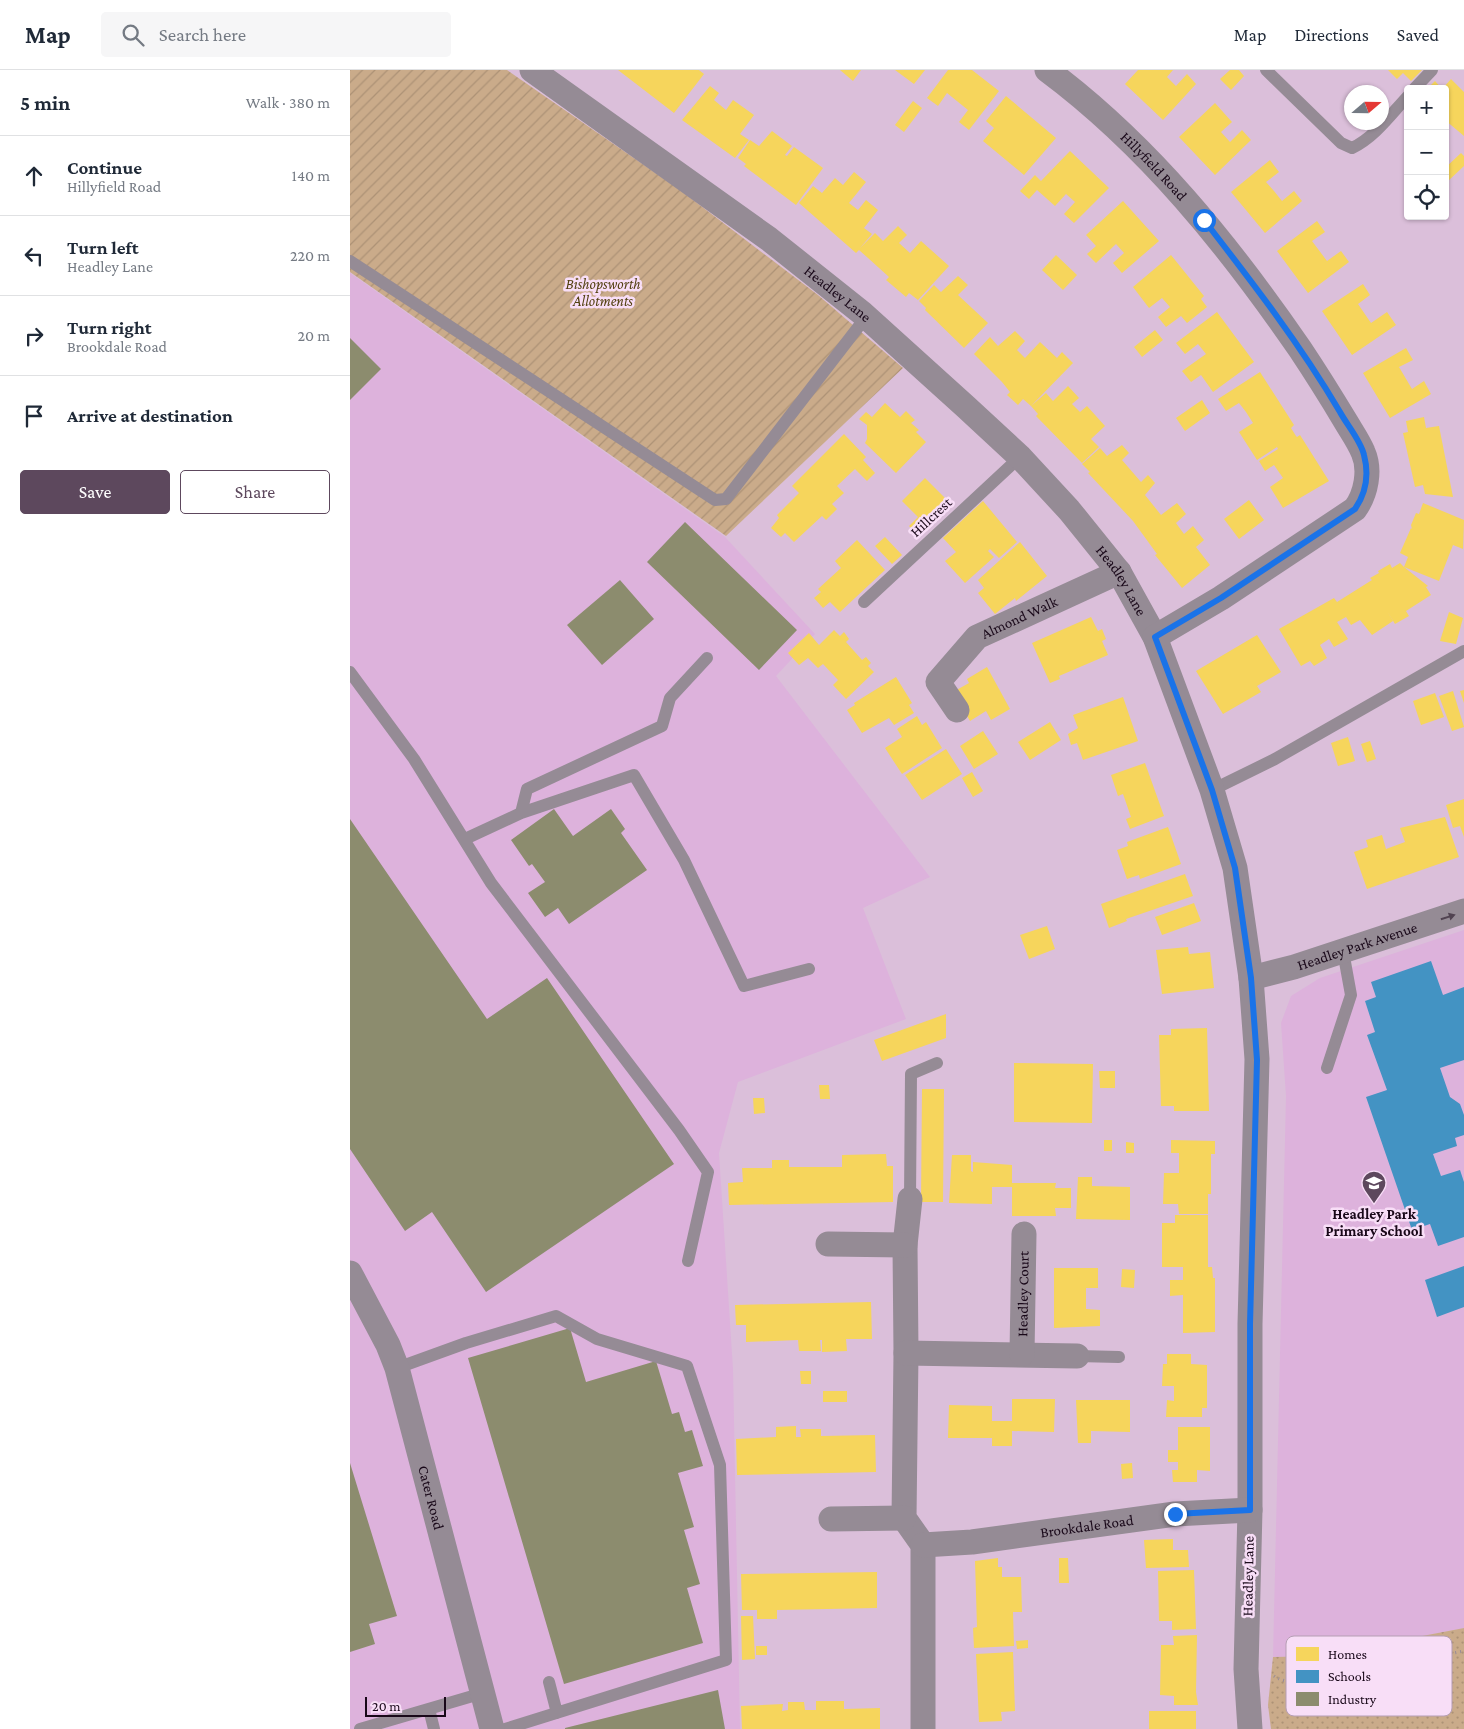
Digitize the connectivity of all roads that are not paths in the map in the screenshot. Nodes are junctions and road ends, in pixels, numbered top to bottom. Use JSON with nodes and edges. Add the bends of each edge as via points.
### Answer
{"nodes":[{"id":1,"x":532,"y":70,"type":"edge"},
{"id":2,"x":1047,"y":70,"type":"edge"},
{"id":3,"x":1266,"y":70,"type":"edge"},
{"id":4,"x":1432,"y":70,"type":"edge"},
{"id":5,"x":1418,"y":85,"type":"edge"},
{"id":6,"x":1404,"y":100,"type":"edge"},
{"id":7,"x":350,"y":261,"type":"edge"},
{"id":8,"x":866,"y":317,"type":"junction"},
{"id":9,"x":1020,"y":457,"type":"junction"},
{"id":10,"x":1119,"y":572,"type":"junction"},
{"id":11,"x":864,"y":602,"type":"dead end"},
{"id":12,"x":1155,"y":637,"type":"junction"},
{"id":13,"x":1464,"y":651,"type":"edge"},
{"id":14,"x":708,"y":658,"type":"dead end"},
{"id":15,"x":350,"y":672,"type":"edge"},
{"id":16,"x":957,"y":710,"type":"dead end"},
{"id":17,"x":1212,"y":790,"type":"junction"},
{"id":18,"x":521,"y":813,"type":"junction"},
{"id":19,"x":465,"y":839,"type":"junction"},
{"id":20,"x":1464,"y":911,"type":"edge"},
{"id":21,"x":1343,"y":951,"type":"junction"},
{"id":22,"x":808,"y":969,"type":"dead end"},
{"id":23,"x":1251,"y":978,"type":"junction"},
{"id":24,"x":937,"y":1063,"type":"dead end"},
{"id":25,"x":1327,"y":1068,"type":"dead end"},
{"id":26,"x":910,"y":1199,"type":"joint"},
{"id":27,"x":1024,"y":1234,"type":"dead end"},
{"id":28,"x":828,"y":1244,"type":"dead end"},
{"id":29,"x":905,"y":1245,"type":"junction"},
{"id":30,"x":688,"y":1261,"type":"dead end"},
{"id":31,"x":350,"y":1273,"type":"edge"},
{"id":32,"x":906,"y":1353,"type":"junction"},
{"id":33,"x":1022,"y":1354,"type":"junction"},
{"id":34,"x":1078,"y":1356,"type":"joint"},
{"id":35,"x":1119,"y":1357,"type":"dead end"},
{"id":36,"x":397,"y":1368,"type":"junction"},
{"id":37,"x":1250,"y":1510,"type":"junction"},
{"id":38,"x":904,"y":1518,"type":"junction"},
{"id":39,"x":831,"y":1519,"type":"dead end"},
{"id":40,"x":923,"y":1545,"type":"junction"},
{"id":41,"x":549,"y":1682,"type":"dead end"},
{"id":42,"x":483,"y":1693,"type":"junction"},
{"id":43,"x":429,"y":1709,"type":"junction"},
{"id":44,"x":557,"y":1713,"type":"junction"},
{"id":45,"x":360,"y":1729,"type":"edge"},
{"id":46,"x":434,"y":1729,"type":"edge"},
{"id":47,"x":492,"y":1729,"type":"edge"},
{"id":48,"x":505,"y":1729,"type":"edge"},
{"id":49,"x":923,"y":1729,"type":"edge"},
{"id":50,"x":1250,"y":1729,"type":"edge"}],
"edges":[{"from":1,"to":8,"type":"street","name":"Headley Lane","via":[[769,239]]},
{"from":2,"to":12,"type":"street","name":"Hillyfield Road","via":[[1124,136],[1204,220],[1266,300],[1318,376],[1364,453],[1364,497],[1355,509],[1221,598]]},
{"from":3,"to":6,"type":"lane","via":[[1340,143],[1352,148],[1373,133]]},
{"from":4,"to":5,"type":"lane"},
{"from":7,"to":8,"type":"lane","via":[[715,500],[726,498]]},
{"from":8,"to":9,"type":"street","name":"Headley Lane"},
{"from":9,"to":10,"type":"street","name":"Headley Lane","via":[[1069,510]]},
{"from":9,"to":11,"type":"lane","name":"Hillcrest"},
{"from":10,"to":12,"type":"street","name":"Headley Lane"},
{"from":10,"to":16,"type":"street","name":"Almond Walk","via":[[977,638],[938,682]]},
{"from":12,"to":17,"type":"street","name":"Headley Lane"},
{"from":13,"to":17,"type":"lane","via":[[1275,759]]},
{"from":14,"to":18,"type":"lane","via":[[670,698],[662,726],[527,789]]},
{"from":15,"to":19,"type":"lane","via":[[414,758]]},
{"from":17,"to":23,"type":"street","name":"Headley Lane","via":[[1235,868]]},
{"from":18,"to":19,"type":"lane"},
{"from":18,"to":22,"type":"lane","via":[[634,774],[684,860],[744,986]]},
{"from":19,"to":30,"type":"lane","via":[[491,883],[708,1172]]},
{"from":21,"to":20,"type":"street","name":"Headley Park Avenue","one_way":true},
{"from":21,"to":23,"type":"street","name":"Headley Park Avenue"},
{"from":21,"to":25,"type":"lane","via":[[1351,995]]},
{"from":23,"to":37,"type":"street","name":"Headley Lane","via":[[1257,1060],[1250,1324]]},
{"from":24,"to":26,"type":"lane","via":[[911,1074]]},
{"from":26,"to":29,"type":"street"},
{"from":27,"to":33,"type":"street","name":"Headley Court"},
{"from":28,"to":29,"type":"street"},
{"from":29,"to":32,"type":"street"},
{"from":31,"to":36,"type":"street","name":"Cater Road"},
{"from":32,"to":33,"type":"street","name":"Headley Court"},
{"from":32,"to":38,"type":"street"},
{"from":33,"to":34,"type":"street","name":"Headley Court"},
{"from":34,"to":35,"type":"lane"},
{"from":36,"to":42,"type":"street","name":"Cater Road"},
{"from":36,"to":44,"type":"lane","via":[[556,1316],[597,1339],[687,1366],[720,1465],[726,1660]]},
{"from":37,"to":40,"type":"street","name":"Brookdale Road","via":[[1175,1514],[972,1542]]},
{"from":37,"to":50,"type":"street","name":"Headley Lane","via":[[1246,1654]]},
{"from":38,"to":39,"type":"street"},
{"from":38,"to":40,"type":"street"},
{"from":40,"to":49,"type":"street"},
{"from":41,"to":44,"type":"lane"},
{"from":42,"to":43,"type":"lane"},
{"from":42,"to":47,"type":"street","name":"Cater Road"},
{"from":43,"to":45,"type":"lane"},
{"from":43,"to":46,"type":"lane"},
{"from":44,"to":48,"type":"lane"}]}
